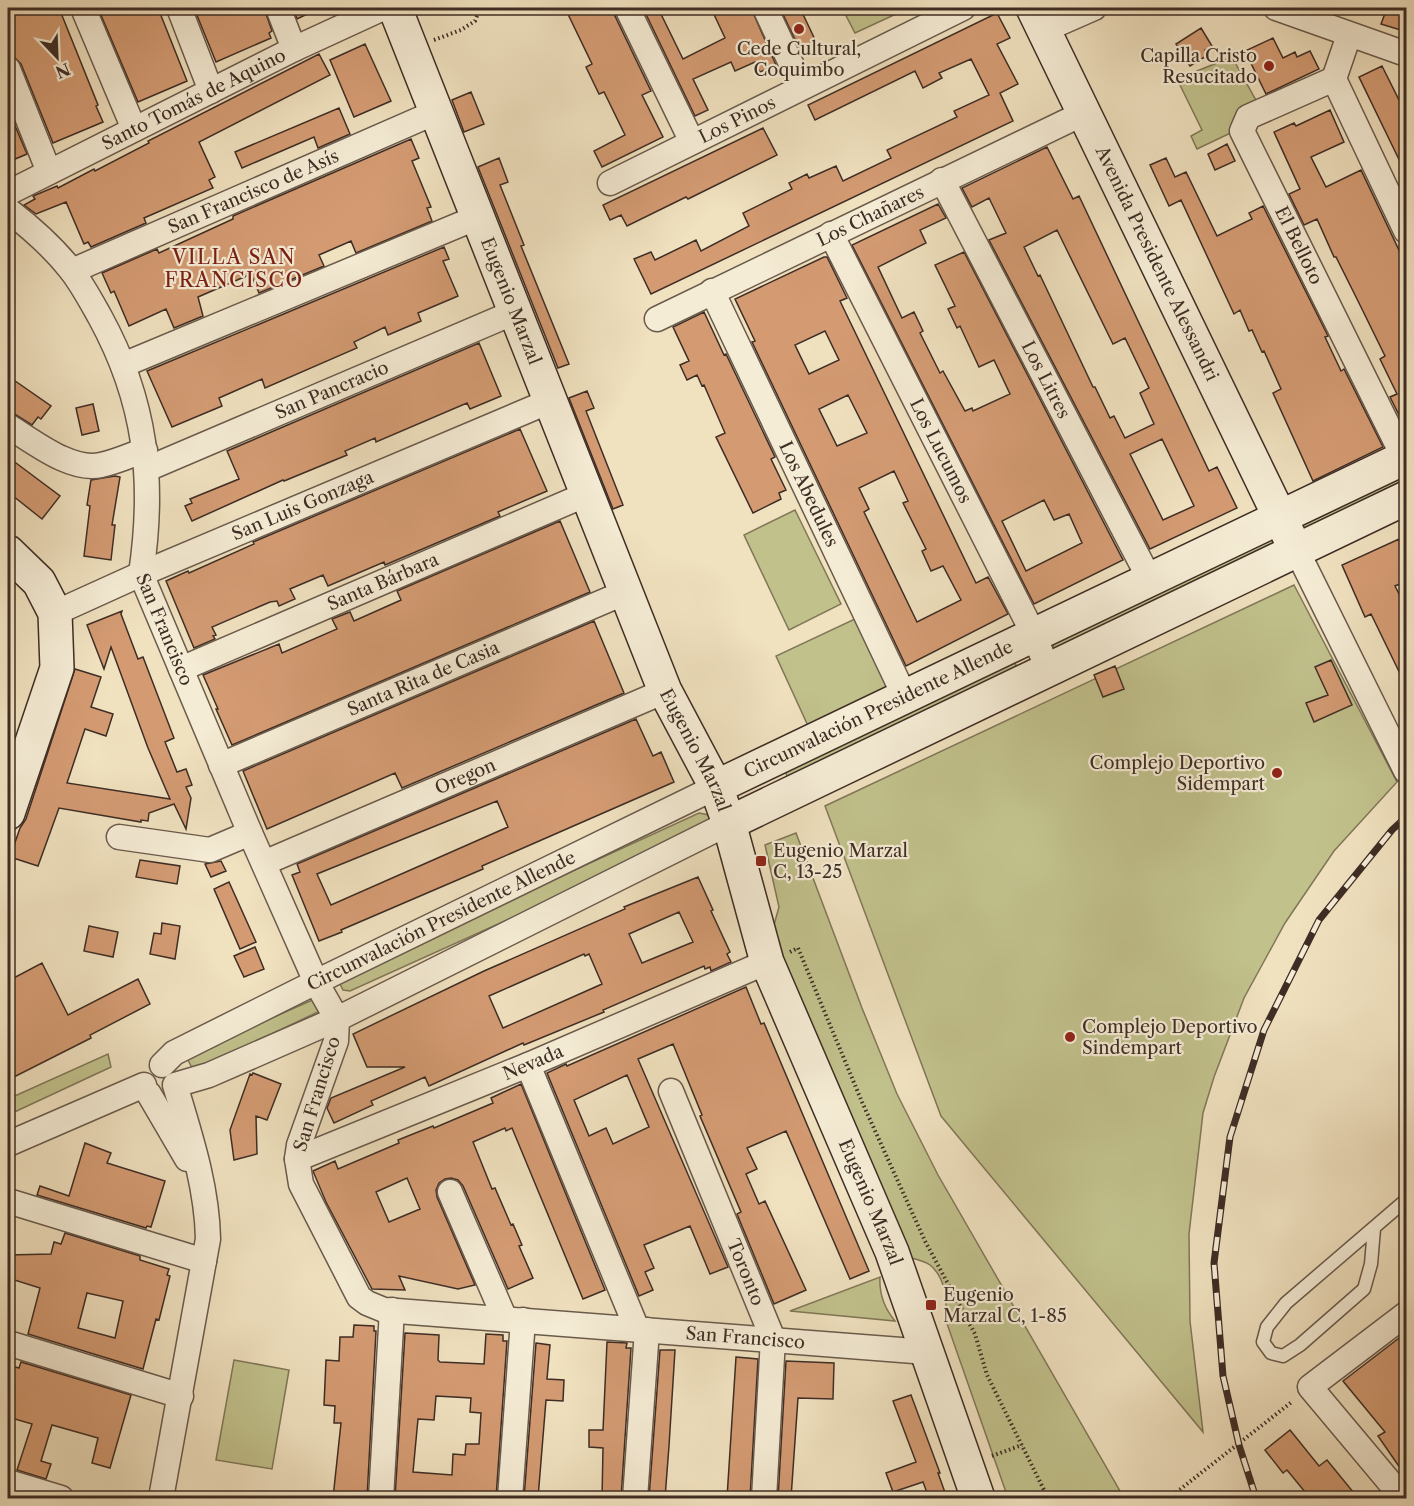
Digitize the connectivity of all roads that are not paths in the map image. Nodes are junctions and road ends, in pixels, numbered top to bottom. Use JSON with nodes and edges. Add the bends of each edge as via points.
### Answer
{"nodes":[{"id":1,"x":82,"y":8,"type":"edge"},
{"id":2,"x":178,"y":8,"type":"edge"},
{"id":3,"x":278,"y":8,"type":"edge"},
{"id":4,"x":383,"y":8,"type":"edge"},
{"id":5,"x":395,"y":8,"type":"edge"},
{"id":6,"x":627,"y":8,"type":"edge"},
{"id":7,"x":765,"y":8,"type":"edge"},
{"id":8,"x":963,"y":8,"type":"edge"},
{"id":9,"x":1094,"y":8,"type":"edge"},
{"id":10,"x":1276,"y":8,"type":"edge"},
{"id":11,"x":1038,"y":19,"type":"edge"},
{"id":12,"x":1349,"y":35,"type":"junction"},
{"id":13,"x":294,"y":49,"type":"junction"},
{"id":14,"x":1407,"y":54,"type":"edge"},
{"id":15,"x":8,"y":69,"type":"edge"},
{"id":16,"x":1334,"y":79,"type":"junction"},
{"id":17,"x":802,"y":87,"type":"junction"},
{"id":18,"x":211,"y":90,"type":"junction"},
{"id":19,"x":436,"y":112,"type":"junction"},
{"id":20,"x":1084,"y":113,"type":"junction"},
{"id":21,"x":134,"y":129,"type":"junction"},
{"id":22,"x":692,"y":142,"type":"junction"},
{"id":23,"x":49,"y":172,"type":"junction"},
{"id":24,"x":942,"y":180,"type":"junction"},
{"id":25,"x":610,"y":183,"type":"dead end"},
{"id":26,"x":8,"y":193,"type":"edge"},
{"id":27,"x":8,"y":210,"type":"edge"},
{"id":28,"x":478,"y":218,"type":"junction"},
{"id":29,"x":1407,"y":231,"type":"edge"},
{"id":30,"x":831,"y":234,"type":"junction"},
{"id":31,"x":72,"y":271,"type":"junction"},
{"id":32,"x":712,"y":291,"type":"junction"},
{"id":33,"x":515,"y":312,"type":"junction"},
{"id":34,"x":657,"y":319,"type":"dead end"},
{"id":35,"x":123,"y":365,"type":"junction"},
{"id":36,"x":550,"y":401,"type":"junction"},
{"id":37,"x":8,"y":426,"type":"edge"},
{"id":38,"x":1405,"y":458,"type":"edge"},
{"id":39,"x":146,"y":459,"type":"junction"},
{"id":40,"x":587,"y":494,"type":"junction"},
{"id":41,"x":1407,"y":498,"type":"edge"},
{"id":42,"x":1280,"y":518,"type":"junction"},
{"id":43,"x":1297,"y":551,"type":"junction"},
{"id":44,"x":8,"y":552,"type":"edge"},
{"id":45,"x":141,"y":574,"type":"junction"},
{"id":46,"x":1150,"y":580,"type":"junction"},
{"id":47,"x":626,"y":592,"type":"junction"},
{"id":48,"x":55,"y":613,"type":"junction"},
{"id":49,"x":1034,"y":635,"type":"junction"},
{"id":50,"x":181,"y":669,"type":"junction"},
{"id":51,"x":1048,"y":670,"type":"junction"},
{"id":52,"x":666,"y":691,"type":"junction"},
{"id":53,"x":905,"y":697,"type":"junction"},
{"id":54,"x":221,"y":765,"type":"junction"},
{"id":55,"x":1406,"y":771,"type":"edge"},
{"id":56,"x":716,"y":788,"type":"junction"},
{"id":57,"x":8,"y":813,"type":"edge"},
{"id":58,"x":729,"y":823,"type":"junction"},
{"id":59,"x":250,"y":833,"type":"junction"},
{"id":60,"x":118,"y":837,"type":"dead end"},
{"id":61,"x":264,"y":863,"type":"junction"},
{"id":62,"x":767,"y":962,"type":"junction"},
{"id":63,"x":315,"y":982,"type":"junction"},
{"id":64,"x":337,"y":1019,"type":"junction"},
{"id":65,"x":162,"y":1065,"type":"junction"},
{"id":66,"x":528,"y":1065,"type":"junction"},
{"id":67,"x":175,"y":1085,"type":"junction"},
{"id":68,"x":146,"y":1089,"type":"junction"},
{"id":69,"x":671,"y":1091,"type":"dead end"},
{"id":70,"x":8,"y":1144,"type":"edge"},
{"id":71,"x":297,"y":1159,"type":"junction"},
{"id":72,"x":202,"y":1185,"type":"junction"},
{"id":73,"x":450,"y":1192,"type":"dead end"},
{"id":74,"x":1407,"y":1200,"type":"edge"},
{"id":75,"x":8,"y":1201,"type":"edge"},
{"id":76,"x":1374,"y":1229,"type":"junction"},
{"id":77,"x":204,"y":1261,"type":"junction"},
{"id":78,"x":392,"y":1310,"type":"junction"},
{"id":79,"x":1407,"y":1314,"type":"edge"},
{"id":80,"x":514,"y":1319,"type":"junction"},
{"id":81,"x":642,"y":1329,"type":"junction"},
{"id":82,"x":773,"y":1339,"type":"junction"},
{"id":83,"x":8,"y":1343,"type":"edge"},
{"id":84,"x":927,"y":1352,"type":"junction"},
{"id":85,"x":181,"y":1396,"type":"junction"},
{"id":86,"x":8,"y":1482,"type":"edge"},
{"id":87,"x":61,"y":1498,"type":"edge"},
{"id":88,"x":161,"y":1498,"type":"edge"},
{"id":89,"x":381,"y":1498,"type":"edge"},
{"id":90,"x":510,"y":1498,"type":"edge"},
{"id":91,"x":635,"y":1498,"type":"edge"},
{"id":92,"x":764,"y":1498,"type":"edge"},
{"id":93,"x":978,"y":1498,"type":"edge"},
{"id":94,"x":1403,"y":1498,"type":"edge"}],
"edges":[{"from":1,"to":21,"type":"street"},
{"from":2,"to":18,"type":"street"},
{"from":3,"to":13,"type":"street"},
{"from":4,"to":13,"type":"street","name":"Santo Tomás de Aquino"},
{"from":5,"to":19,"type":"main road","name":"Eugenio Marzal"},
{"from":6,"to":22,"type":"street"},
{"from":7,"to":17,"type":"street"},
{"from":8,"to":17,"type":"street","name":"Los Pinos"},
{"from":9,"to":11,"type":"street"},
{"from":10,"to":12,"type":"street"},
{"from":11,"to":20,"type":"main road","name":"Avenida Presidente Alessandri"},
{"from":12,"to":14,"type":"street"},
{"from":12,"to":16,"type":"street"},
{"from":13,"to":18,"type":"street","name":"Santo Tomás de Aquino"},
{"from":15,"to":23,"type":"street"},
{"from":16,"to":29,"type":"street"},
{"from":16,"to":38,"type":"street","name":"El Belloto","via":[[1248,117],[1242,131]]},
{"from":17,"to":22,"type":"street","name":"Los Pinos"},
{"from":18,"to":21,"type":"street","name":"Santo Tomás de Aquino"},
{"from":19,"to":28,"type":"main road","name":"Eugenio Marzal"},
{"from":19,"to":31,"type":"street","name":"San Francisco de Asís"},
{"from":20,"to":24,"type":"street","name":"Los Chañares"},
{"from":20,"to":42,"type":"main road","name":"Avenida Presidente Alessandri"},
{"from":21,"to":23,"type":"street","name":"Santo Tomás de Aquino"},
{"from":22,"to":25,"type":"street","name":"Los Pinos"},
{"from":23,"to":26,"type":"street","name":"Santo Tomás de Aquino"},
{"from":24,"to":30,"type":"street","name":"Los Chañares"},
{"from":24,"to":46,"type":"street","name":"Los Litres"},
{"from":27,"to":31,"type":"street","name":"San Francisco"},
{"from":28,"to":33,"type":"main road","name":"Eugenio Marzal"},
{"from":28,"to":35,"type":"street"},
{"from":30,"to":32,"type":"street","name":"Los Chañares"},
{"from":30,"to":49,"type":"street","name":"Los Lucumos"},
{"from":31,"to":35,"type":"street","name":"San Francisco"},
{"from":32,"to":34,"type":"street","name":"Los Chañares"},
{"from":32,"to":53,"type":"street","name":"Los Abedules"},
{"from":33,"to":36,"type":"main road","name":"Eugenio Marzal"},
{"from":33,"to":39,"type":"street","name":"San Pancracio"},
{"from":35,"to":39,"type":"street","name":"San Francisco","via":[[133,393]]},
{"from":36,"to":40,"type":"main road","name":"Eugenio Marzal"},
{"from":36,"to":45,"type":"street","name":"San Luis Gonzaga"},
{"from":37,"to":39,"type":"street","name":"San Pancracio","via":[[69,462],[84,466]]},
{"from":38,"to":42,"type":"main road","name":"Circunvalación Presidente Allende"},
{"from":39,"to":45,"type":"street","name":"San Francisco","via":[[149,504]]},
{"from":40,"to":47,"type":"main road","name":"Eugenio Marzal"},
{"from":40,"to":50,"type":"street","name":"Santa Bárbara"},
{"from":41,"to":43,"type":"main road","name":"Circunvalación Presidente Allende"},
{"from":42,"to":43,"type":"main road","name":"Avenida Presidente Alessandri"},
{"from":42,"to":46,"type":"main road","name":"Circunvalación Presidente Allende"},
{"from":43,"to":51,"type":"main road","name":"Circunvalación Presidente Allende"},
{"from":43,"to":55,"type":"street"},
{"from":44,"to":48,"type":"main road","via":[[39,582]]},
{"from":45,"to":48,"type":"street","name":"San Luis Gonzaga"},
{"from":45,"to":50,"type":"street","name":"San Francisco"},
{"from":46,"to":49,"type":"main road","name":"Circunvalación Presidente Allende"},
{"from":47,"to":52,"type":"main road","name":"Eugenio Marzal"},
{"from":47,"to":54,"type":"street","name":"Santa Rita de Casia"},
{"from":48,"to":57,"type":"main road","via":[[57,668]]},
{"from":49,"to":51,"type":"street","name":"Los Lucumos"},
{"from":49,"to":53,"type":"main road","name":"Circunvalación Presidente Allende"},
{"from":50,"to":54,"type":"street","name":"San Francisco"},
{"from":51,"to":58,"type":"main road","name":"Circunvalación Presidente Allende"},
{"from":52,"to":56,"type":"main road","name":"Eugenio Marzal"},
{"from":52,"to":61,"type":"street","name":"Oregon"},
{"from":53,"to":56,"type":"main road","name":"Circunvalación Presidente Allende"},
{"from":54,"to":59,"type":"street","name":"San Francisco"},
{"from":56,"to":58,"type":"main road","name":"Eugenio Marzal"},
{"from":56,"to":63,"type":"street","name":"Circunvalación Presidente Allende"},
{"from":58,"to":62,"type":"main road","name":"Eugenio Marzal"},
{"from":58,"to":64,"type":"street","name":"Circunvalación Presidente Allende"},
{"from":59,"to":60,"type":"street","via":[[210,850]]},
{"from":59,"to":61,"type":"street","name":"San Francisco"},
{"from":61,"to":63,"type":"street","name":"San Francisco"},
{"from":62,"to":66,"type":"street","name":"Nevada"},
{"from":62,"to":84,"type":"main road","name":"Eugenio Marzal","via":[[892,1252]]},
{"from":63,"to":64,"type":"street","name":"San Francisco"},
{"from":63,"to":65,"type":"street","name":"Circunvalación Presidente Allende","via":[[174,1053]]},
{"from":64,"to":67,"type":"street","name":"Circunvalación Presidente Allende","via":[[209,1075]]},
{"from":64,"to":71,"type":"street","name":"San Francisco","via":[[336,1041],[303,1131]]},
{"from":65,"to":67,"type":"street","via":[[174,1074]]},
{"from":65,"to":68,"type":"street","name":"Circunvalación Presidente Allende","via":[[148,1070],[143,1079]]},
{"from":66,"to":71,"type":"street","name":"Nevada"},
{"from":66,"to":81,"type":"street"},
{"from":67,"to":68,"type":"street","name":"Circunvalación Presidente Allende","via":[[169,1094],[159,1097]]},
{"from":67,"to":72,"type":"street"},
{"from":68,"to":70,"type":"street"},
{"from":68,"to":72,"type":"street"},
{"from":69,"to":82,"type":"street","name":"Toronto"},
{"from":71,"to":78,"type":"street","name":"San Francisco","via":[[301,1184],[359,1297],[375,1308]]},
{"from":72,"to":77,"type":"street","via":[[208,1239]]},
{"from":73,"to":80,"type":"street"},
{"from":74,"to":76,"type":"lane"},
{"from":75,"to":77,"type":"street"},
{"from":76,"to":76,"type":"lane","via":[[1286,1304],[1267,1327],[1263,1342],[1271,1353],[1283,1356],[1300,1346],[1364,1289]]},
{"from":77,"to":85,"type":"street"},
{"from":78,"to":80,"type":"street","name":"San Francisco"},
{"from":78,"to":89,"type":"street"},
{"from":79,"to":94,"type":"street","via":[[1310,1387]]},
{"from":80,"to":81,"type":"street","name":"San Francisco"},
{"from":80,"to":90,"type":"street"},
{"from":81,"to":82,"type":"street","name":"San Francisco"},
{"from":81,"to":91,"type":"street"},
{"from":82,"to":84,"type":"street","name":"San Francisco"},
{"from":82,"to":92,"type":"street","name":"Toronto"},
{"from":83,"to":85,"type":"street"},
{"from":84,"to":93,"type":"main road","name":"Eugenio Marzal"},
{"from":85,"to":88,"type":"street"},
{"from":86,"to":87,"type":"street"}]}
